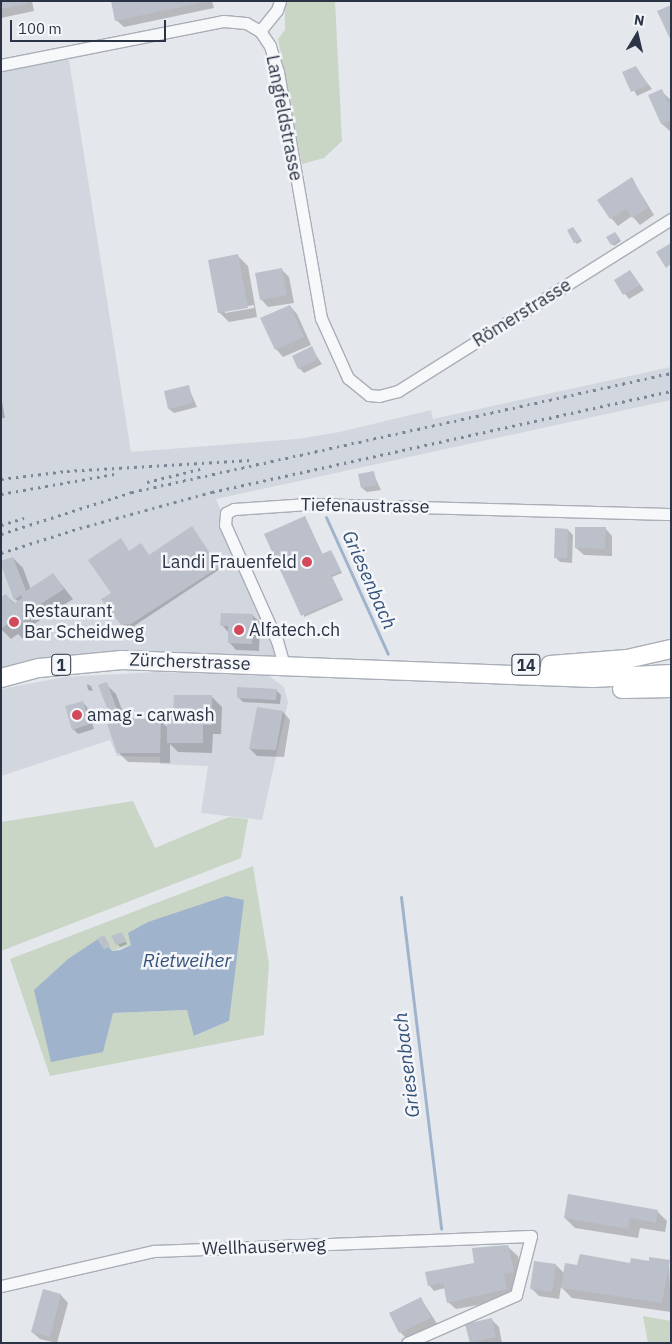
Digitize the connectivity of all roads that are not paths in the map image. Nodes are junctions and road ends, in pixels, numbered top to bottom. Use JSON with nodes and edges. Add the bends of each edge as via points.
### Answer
{"nodes":[{"id":1,"x":280,"y":1,"type":"edge"},
{"id":2,"x":260,"y":31,"type":"junction"},
{"id":3,"x":1,"y":65,"type":"edge"},
{"id":4,"x":671,"y":219,"type":"edge"},
{"id":5,"x":369,"y":395,"type":"joint"},
{"id":6,"x":671,"y":514,"type":"edge"},
{"id":7,"x":671,"y":649,"type":"edge"},
{"id":8,"x":284,"y":665,"type":"junction"},
{"id":9,"x":380,"y":670,"type":"junction"},
{"id":10,"x":671,"y":674,"type":"edge"},
{"id":11,"x":1,"y":678,"type":"edge"},
{"id":12,"x":671,"y":688,"type":"edge"},
{"id":13,"x":1,"y":1286,"type":"edge"},
{"id":14,"x":407,"y":1343,"type":"edge"}],
"edges":[{"from":1,"to":2,"type":"street"},
{"from":2,"to":3,"type":"street","via":[[246,23],[223,21]]},
{"from":2,"to":5,"type":"street","name":"Langfeldstrasse","via":[[275,59],[321,318],[348,378]]},
{"from":4,"to":5,"type":"street","name":"Römerstrasse","via":[[398,391]]},
{"from":6,"to":8,"type":"street","name":"Tiefenaustrasse","via":[[308,504],[226,512],[225,525],[277,641]]},
{"from":7,"to":9,"type":"main road","number":"14","via":[[590,664],[450,664]]},
{"from":8,"to":9,"type":"main road","name":"Zürcherstrasse","number":"1"},
{"from":8,"to":11,"type":"main road","name":"Zürcherstrasse","number":"1","via":[[122,660],[39,668]]},
{"from":9,"to":10,"type":"main road","number":"1","via":[[594,678]]},
{"from":9,"to":12,"type":"main road","number":"14","via":[[478,684]]},
{"from":13,"to":14,"type":"street","name":"Wellhauserweg","via":[[154,1251],[531,1236],[516,1295]]}]}
